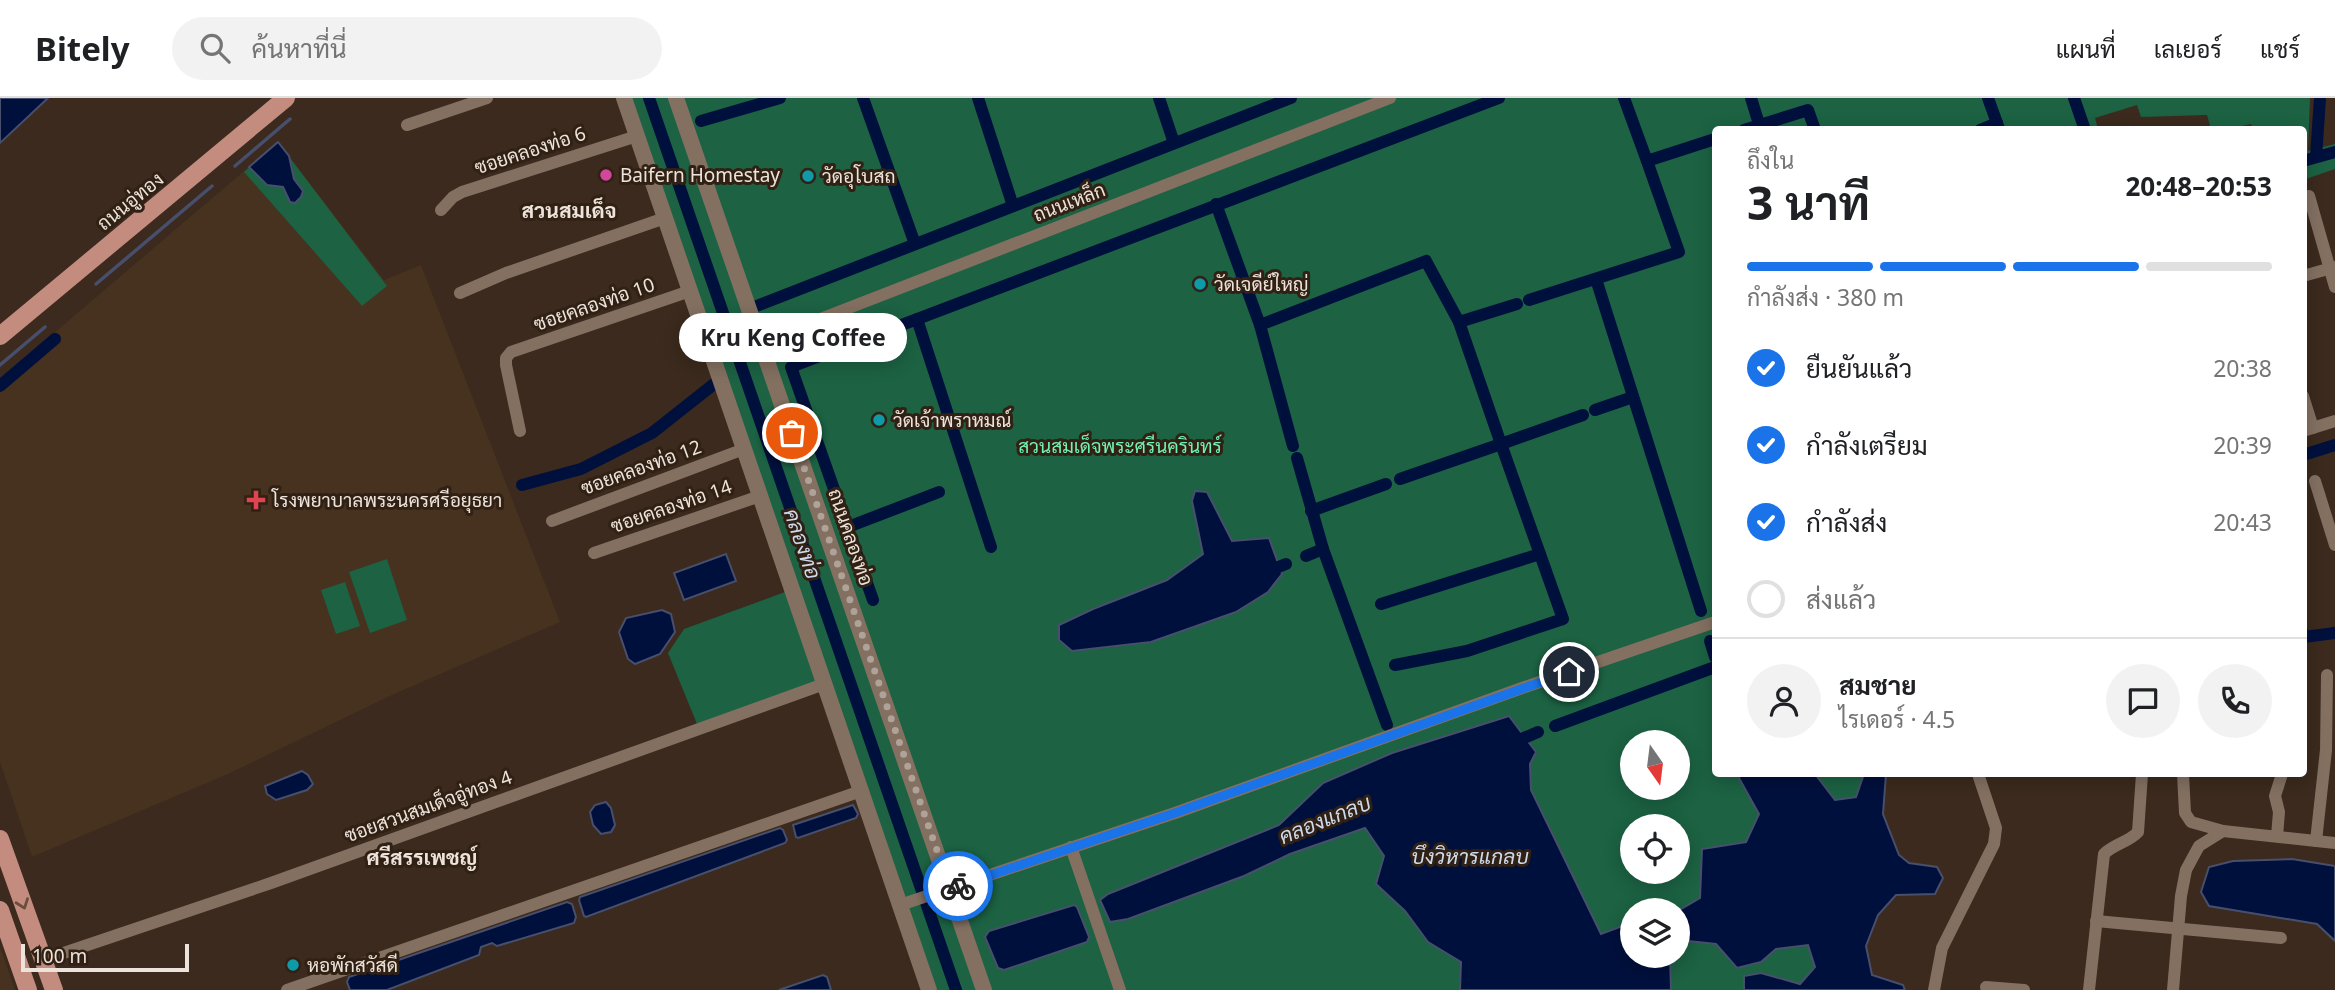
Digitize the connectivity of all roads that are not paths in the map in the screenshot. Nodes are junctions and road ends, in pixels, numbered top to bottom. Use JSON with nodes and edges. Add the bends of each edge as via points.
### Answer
{"nodes":[{"id":1,"x":286,"y":98,"type":"edge"},
{"id":2,"x":487,"y":98,"type":"edge"},
{"id":3,"x":624,"y":98,"type":"edge"},
{"id":4,"x":676,"y":98,"type":"edge"},
{"id":5,"x":1390,"y":98,"type":"edge"},
{"id":6,"x":407,"y":124,"type":"dead end"},
{"id":7,"x":637,"y":136,"type":"junction"},
{"id":8,"x":2308,"y":197,"type":"dead end"},
{"id":9,"x":441,"y":210,"type":"dead end"},
{"id":10,"x":665,"y":218,"type":"junction"},
{"id":11,"x":2332,"y":267,"type":"edge"},
{"id":12,"x":2307,"y":275,"type":"edge"},
{"id":13,"x":2335,"y":287,"type":"edge"},
{"id":14,"x":690,"y":291,"type":"junction"},
{"id":15,"x":460,"y":293,"type":"dead end"},
{"id":16,"x":0,"y":336,"type":"edge"},
{"id":17,"x":761,"y":342,"type":"junction"},
{"id":18,"x":2335,"y":421,"type":"edge"},
{"id":19,"x":2308,"y":429,"type":"edge"},
{"id":20,"x":520,"y":431,"type":"dead end"},
{"id":21,"x":744,"y":450,"type":"junction"},
{"id":22,"x":2315,"y":481,"type":"dead end"},
{"id":23,"x":760,"y":496,"type":"junction"},
{"id":24,"x":552,"y":520,"type":"dead end"},
{"id":25,"x":2331,"y":520,"type":"edge"},
{"id":26,"x":2335,"y":545,"type":"edge"},
{"id":27,"x":594,"y":553,"type":"dead end"},
{"id":28,"x":1712,"y":622,"type":"edge"},
{"id":29,"x":2327,"y":675,"type":"dead end"},
{"id":30,"x":824,"y":684,"type":"junction"},
{"id":31,"x":1979,"y":777,"type":"edge"},
{"id":32,"x":2142,"y":777,"type":"edge"},
{"id":33,"x":2182,"y":777,"type":"edge"},
{"id":34,"x":2281,"y":777,"type":"edge"},
{"id":35,"x":861,"y":791,"type":"junction"},
{"id":36,"x":2223,"y":831,"type":"junction"},
{"id":37,"x":2277,"y":836,"type":"junction"},
{"id":38,"x":0,"y":839,"type":"edge"},
{"id":39,"x":2316,"y":841,"type":"junction"},
{"id":40,"x":2335,"y":843,"type":"edge"},
{"id":41,"x":1071,"y":848,"type":"junction"},
{"id":42,"x":944,"y":890,"type":"junction"},
{"id":43,"x":906,"y":903,"type":"junction"},
{"id":44,"x":0,"y":910,"type":"edge"},
{"id":45,"x":2096,"y":921,"type":"junction"},
{"id":46,"x":2178,"y":928,"type":"junction"},
{"id":47,"x":2281,"y":938,"type":"dead end"},
{"id":48,"x":43,"y":960,"type":"junction"},
{"id":49,"x":1986,"y":987,"type":"dead end"},
{"id":50,"x":28,"y":990,"type":"edge"},
{"id":51,"x":54,"y":990,"type":"edge"},
{"id":52,"x":287,"y":990,"type":"edge"},
{"id":53,"x":929,"y":990,"type":"edge"},
{"id":54,"x":984,"y":990,"type":"edge"},
{"id":55,"x":1120,"y":990,"type":"edge"},
{"id":56,"x":1934,"y":990,"type":"edge"},
{"id":57,"x":2024,"y":990,"type":"edge"},
{"id":58,"x":2089,"y":990,"type":"edge"},
{"id":59,"x":2173,"y":990,"type":"edge"}],
"edges":[{"from":1,"to":16,"type":"main road","name":"ถนนอู่ทอง"},
{"from":2,"to":6,"type":"street"},
{"from":3,"to":7,"type":"street"},
{"from":4,"to":17,"type":"street","name":"ถนนคลองท่อ"},
{"from":5,"to":17,"type":"street","name":"ถนนเหล็ก"},
{"from":7,"to":9,"type":"street","name":"ซอยคลองท่อ 6","via":[[462,192]]},
{"from":7,"to":10,"type":"street"},
{"from":8,"to":11,"type":"street"},
{"from":10,"to":14,"type":"street"},
{"from":10,"to":15,"type":"street"},
{"from":11,"to":12,"type":"street"},
{"from":11,"to":13,"type":"street"},
{"from":14,"to":20,"type":"street","name":"ซอยคลองท่อ 10","via":[[511,352],[506,365]]},
{"from":14,"to":21,"type":"street"},
{"from":17,"to":42,"type":"street","name":"ถนนคลองท่อ"},
{"from":18,"to":19,"type":"street"},
{"from":21,"to":23,"type":"street"},
{"from":21,"to":24,"type":"street","name":"ซอยคลองท่อ 12"},
{"from":22,"to":25,"type":"street"},
{"from":23,"to":27,"type":"street","name":"ซอยคลองท่อ 14"},
{"from":23,"to":30,"type":"street"},
{"from":25,"to":26,"type":"street"},
{"from":28,"to":41,"type":"street"},
{"from":29,"to":39,"type":"street","via":[[2326,750]]},
{"from":30,"to":35,"type":"street"},
{"from":30,"to":48,"type":"street","name":"ซอยสวนสมเด็จอู่ทอง 4"},
{"from":31,"to":56,"type":"street","via":[[1996,828],[1994,844],[1942,948]]},
{"from":32,"to":45,"type":"street","via":[[2138,832],[2104,854]]},
{"from":33,"to":36,"type":"street","via":[[2191,822]]},
{"from":34,"to":37,"type":"street","via":[[2275,796]]},
{"from":35,"to":43,"type":"street"},
{"from":35,"to":52,"type":"street"},
{"from":36,"to":37,"type":"street"},
{"from":36,"to":46,"type":"street","via":[[2199,846],[2186,870]]},
{"from":37,"to":39,"type":"street"},
{"from":38,"to":48,"type":"main road","one_way":true},
{"from":39,"to":40,"type":"street"},
{"from":41,"to":42,"type":"street"},
{"from":41,"to":55,"type":"street"},
{"from":42,"to":43,"type":"street"},
{"from":42,"to":54,"type":"street","name":"ถนนคลองท่อ"},
{"from":43,"to":53,"type":"street"},
{"from":44,"to":50,"type":"main road"},
{"from":45,"to":46,"type":"street"},
{"from":45,"to":58,"type":"street"},
{"from":46,"to":47,"type":"street"},
{"from":46,"to":59,"type":"street"},
{"from":48,"to":51,"type":"main road"},
{"from":49,"to":57,"type":"street"}]}
